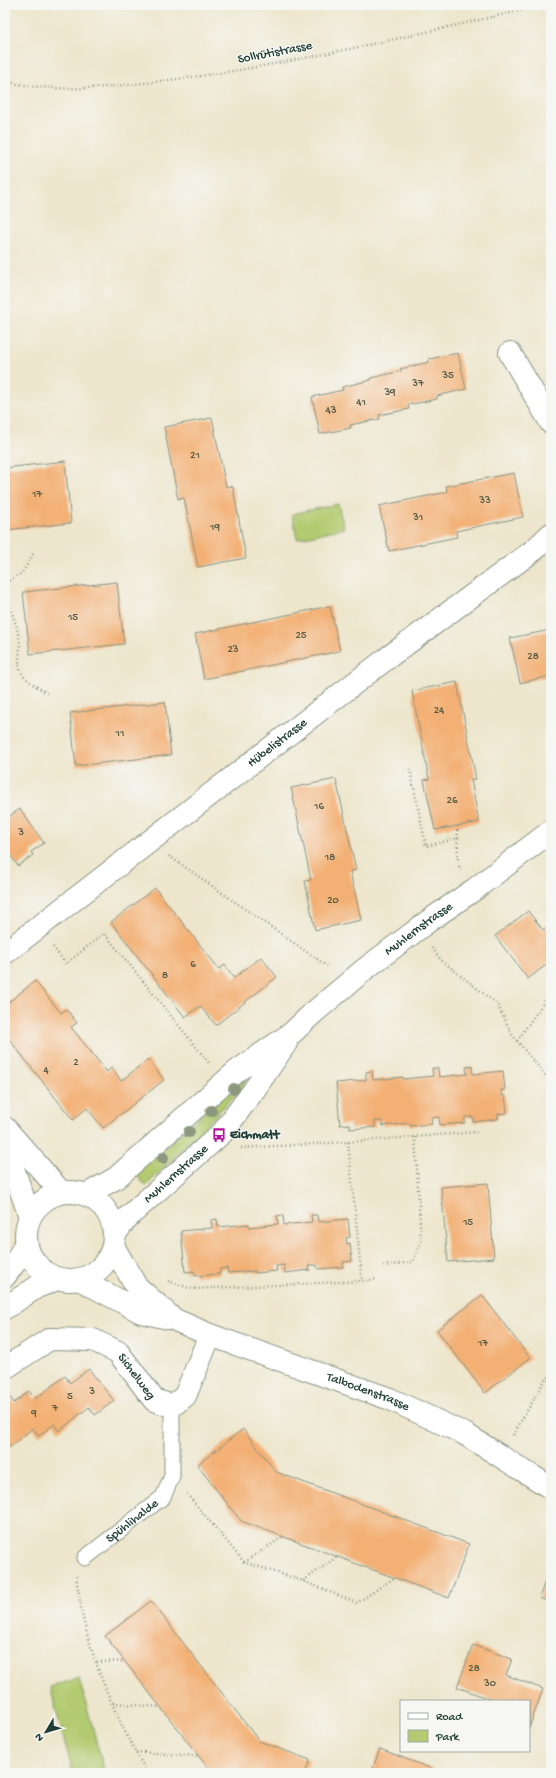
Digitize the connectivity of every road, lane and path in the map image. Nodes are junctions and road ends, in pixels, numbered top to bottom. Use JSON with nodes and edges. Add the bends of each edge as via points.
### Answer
{"nodes":[{"id":1,"x":546,"y":5,"type":"edge"},
{"id":2,"x":5,"y":81,"type":"edge"},
{"id":3,"x":510,"y":353,"type":"dead end"},
{"id":4,"x":551,"y":423,"type":"edge"},
{"id":5,"x":551,"y":534,"type":"edge"},
{"id":6,"x":33,"y":554,"type":"dead end"},
{"id":7,"x":48,"y":693,"type":"dead end"},
{"id":8,"x":410,"y":768,"type":"dead end"},
{"id":9,"x":457,"y":826,"type":"dead end"},
{"id":10,"x":551,"y":831,"type":"edge"},
{"id":11,"x":459,"y":838,"type":"junction"},
{"id":12,"x":149,"y":842,"type":"junction"},
{"id":13,"x":475,"y":889,"type":"junction"},
{"id":14,"x":38,"y":928,"type":"junction"},
{"id":15,"x":417,"y":930,"type":"junction"},
{"id":16,"x":5,"y":953,"type":"edge"},
{"id":17,"x":327,"y":966,"type":"dead end"},
{"id":18,"x":551,"y":992,"type":"edge"},
{"id":19,"x":292,"y":1033,"type":"junction"},
{"id":20,"x":517,"y":1041,"type":"junction"},
{"id":21,"x":209,"y":1064,"type":"dead end"},
{"id":22,"x":551,"y":1082,"type":"edge"},
{"id":23,"x":5,"y":1128,"type":"edge"},
{"id":24,"x":477,"y":1132,"type":"dead end"},
{"id":25,"x":415,"y":1137,"type":"junction"},
{"id":26,"x":348,"y":1142,"type":"junction"},
{"id":27,"x":5,"y":1145,"type":"edge"},
{"id":28,"x":236,"y":1145,"type":"dead end"},
{"id":29,"x":61,"y":1192,"type":"junction"},
{"id":30,"x":86,"y":1194,"type":"junction"},
{"id":31,"x":30,"y":1217,"type":"junction"},
{"id":32,"x":114,"y":1240,"type":"junction"},
{"id":33,"x":26,"y":1242,"type":"junction"},
{"id":34,"x":383,"y":1266,"type":"dead end"},
{"id":35,"x":5,"y":1276,"type":"edge"},
{"id":36,"x":56,"y":1279,"type":"junction"},
{"id":37,"x":378,"y":1279,"type":"dead end"},
{"id":38,"x":81,"y":1280,"type":"junction"},
{"id":39,"x":166,"y":1280,"type":"dead end"},
{"id":40,"x":362,"y":1281,"type":"junction"},
{"id":41,"x":5,"y":1308,"type":"edge"},
{"id":42,"x":173,"y":1319,"type":"junction"},
{"id":43,"x":210,"y":1335,"type":"junction"},
{"id":44,"x":5,"y":1368,"type":"edge"},
{"id":45,"x":551,"y":1377,"type":"edge"},
{"id":46,"x":172,"y":1406,"type":"junction"},
{"id":47,"x":501,"y":1456,"type":"junction"},
{"id":48,"x":172,"y":1476,"type":"junction"},
{"id":49,"x":551,"y":1488,"type":"edge"},
{"id":50,"x":283,"y":1537,"type":"dead end"},
{"id":51,"x":337,"y":1557,"type":"dead end"},
{"id":52,"x":85,"y":1558,"type":"joint"},
{"id":53,"x":244,"y":1562,"type":"junction"},
{"id":54,"x":394,"y":1578,"type":"dead end"},
{"id":55,"x":303,"y":1581,"type":"junction"},
{"id":56,"x":125,"y":1661,"type":"dead end"},
{"id":57,"x":97,"y":1662,"type":"junction"},
{"id":58,"x":113,"y":1703,"type":"junction"},
{"id":59,"x":160,"y":1707,"type":"dead end"},
{"id":60,"x":135,"y":1752,"type":"junction"},
{"id":61,"x":198,"y":1756,"type":"dead end"},
{"id":62,"x":148,"y":1773,"type":"edge"}],
"edges":[{"from":1,"to":2,"type":"path","name":"Sollrütistrasse","via":[[219,74],[95,88],[53,87]]},
{"from":3,"to":4,"type":"street"},
{"from":5,"to":12,"type":"street","name":"Hübelistrasse","via":[[534,550],[386,659]]},
{"from":6,"to":7,"type":"path","via":[[22,573],[8,581],[9,607],[20,644],[19,662],[22,672]]},
{"from":8,"to":11,"type":"path","via":[[426,846]]},
{"from":9,"to":11,"type":"path"},
{"from":10,"to":13,"type":"street","name":"Muhlernstrasse"},
{"from":11,"to":13,"type":"path","via":[[457,865]]},
{"from":12,"to":14,"type":"street","name":"Hübelistrasse"},
{"from":12,"to":17,"type":"path"},
{"from":13,"to":15,"type":"street","name":"Muhlernstrasse"},
{"from":14,"to":16,"type":"street","name":"Hübelistrasse"},
{"from":14,"to":21,"type":"path","via":[[66,964],[104,933]]},
{"from":15,"to":19,"type":"street","name":"Muhlernstrasse","via":[[344,985]]},
{"from":15,"to":20,"type":"path","via":[[441,960],[496,1004]]},
{"from":18,"to":20,"type":"path"},
{"from":19,"to":30,"type":"street","name":"Muhlernstrasse","via":[[237,1071],[116,1178]]},
{"from":19,"to":32,"type":"street","name":"Muhlernstrasse","via":[[223,1132],[125,1220]]},
{"from":20,"to":22,"type":"path"},
{"from":23,"to":29,"type":"street"},
{"from":24,"to":25,"type":"path"},
{"from":25,"to":26,"type":"path"},
{"from":25,"to":34,"type":"path","via":[[421,1241],[413,1262]]},
{"from":26,"to":28,"type":"path","via":[[239,1148]]},
{"from":26,"to":40,"type":"path"},
{"from":27,"to":31,"type":"street"},
{"from":29,"to":30,"type":"street","name":"Muhlernstrasse"},
{"from":29,"to":31,"type":"street","name":"Muhlernstrasse","via":[[43,1200]]},
{"from":30,"to":32,"type":"street","via":[[106,1210],[112,1222]]},
{"from":31,"to":33,"type":"street","name":"Muhlernstrasse","via":[[26,1229]]},
{"from":32,"to":38,"type":"street","name":"Muhlernstrasse","via":[[109,1258],[102,1268]]},
{"from":32,"to":42,"type":"street","name":"Talbodenstrasse","via":[[136,1286]]},
{"from":33,"to":35,"type":"street","name":"Muhlernstrasse","via":[[18,1260]]},
{"from":33,"to":36,"type":"street","name":"Muhlernstrasse","via":[[34,1264]]},
{"from":36,"to":38,"type":"street","name":"Muhlernstrasse"},
{"from":36,"to":41,"type":"street","name":"Muhlernstrasse","via":[[37,1287]]},
{"from":37,"to":40,"type":"path"},
{"from":38,"to":42,"type":"street","name":"Talbodenstrasse","via":[[141,1312]]},
{"from":39,"to":40,"type":"path","via":[[192,1289]]},
{"from":42,"to":43,"type":"street","name":"Talbodenstrasse"},
{"from":43,"to":46,"type":"street","name":"Sichelweg","via":[[185,1396]]},
{"from":43,"to":47,"type":"street","name":"Talbodenstrasse","via":[[390,1399],[465,1434]]},
{"from":44,"to":46,"type":"street","name":"Sichelweg","via":[[50,1339],[93,1340],[118,1352],[154,1400]]},
{"from":45,"to":47,"type":"path","via":[[546,1378]]},
{"from":46,"to":48,"type":"lane","name":"Spühlihalde"},
{"from":47,"to":49,"type":"street","name":"Talbodenstrasse"},
{"from":48,"to":52,"type":"lane","name":"Spühlihalde","via":[[163,1497]]},
{"from":48,"to":53,"type":"path"},
{"from":50,"to":53,"type":"path"},
{"from":51,"to":55,"type":"path"},
{"from":52,"to":57,"type":"path","via":[[77,1578],[80,1608]]},
{"from":53,"to":55,"type":"path"},
{"from":54,"to":55,"type":"path","via":[[357,1603]]},
{"from":56,"to":57,"type":"path"},
{"from":57,"to":58,"type":"path"},
{"from":58,"to":59,"type":"path"},
{"from":58,"to":60,"type":"path"},
{"from":60,"to":61,"type":"path"},
{"from":60,"to":62,"type":"path"}]}
